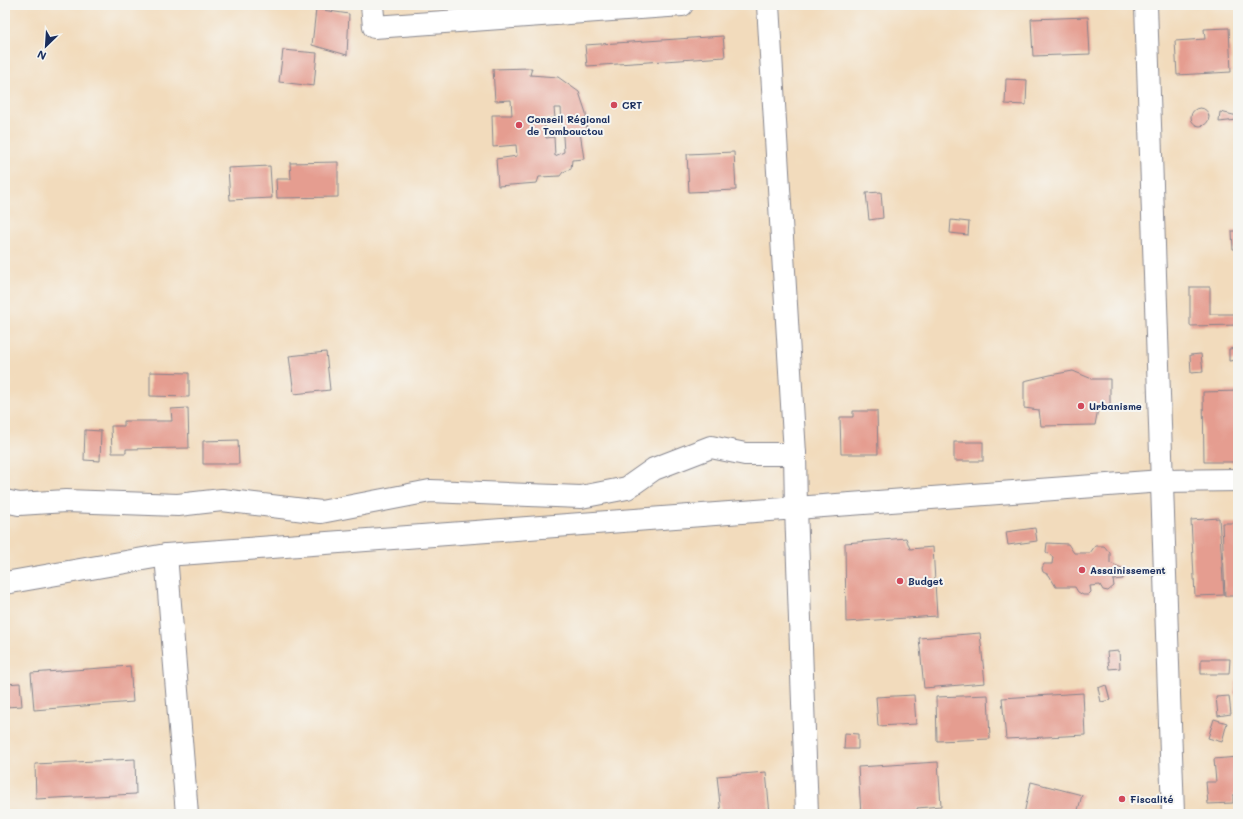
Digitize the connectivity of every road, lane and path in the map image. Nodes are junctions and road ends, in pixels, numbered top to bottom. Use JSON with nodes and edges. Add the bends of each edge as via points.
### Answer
{"nodes":[{"id":1,"x":372,"y":5,"type":"edge"},
{"id":2,"x":682,"y":5,"type":"edge"},
{"id":3,"x":768,"y":5,"type":"edge"},
{"id":4,"x":1146,"y":5,"type":"edge"},
{"id":5,"x":795,"y":454,"type":"junction"},
{"id":6,"x":1238,"y":480,"type":"edge"},
{"id":7,"x":1162,"y":481,"type":"junction"},
{"id":8,"x":5,"y":501,"type":"edge"},
{"id":9,"x":796,"y":508,"type":"junction"},
{"id":10,"x":166,"y":555,"type":"junction"},
{"id":11,"x":5,"y":583,"type":"edge"},
{"id":12,"x":187,"y":814,"type":"edge"},
{"id":13,"x":807,"y":814,"type":"edge"},
{"id":14,"x":1173,"y":814,"type":"edge"}],
"edges":[{"from":1,"to":2,"type":"street","via":[[374,27]]},
{"from":3,"to":5,"type":"street"},
{"from":4,"to":7,"type":"street"},
{"from":5,"to":8,"type":"street","via":[[745,454],[711,447],[654,469],[627,488],[581,497],[430,491],[321,512],[222,500],[178,505],[66,501],[19,504]]},
{"from":5,"to":9,"type":"street"},
{"from":6,"to":7,"type":"street"},
{"from":7,"to":9,"type":"street"},
{"from":7,"to":14,"type":"street"},
{"from":9,"to":10,"type":"street"},
{"from":9,"to":13,"type":"street"},
{"from":10,"to":11,"type":"street"},
{"from":10,"to":12,"type":"street"}]}
